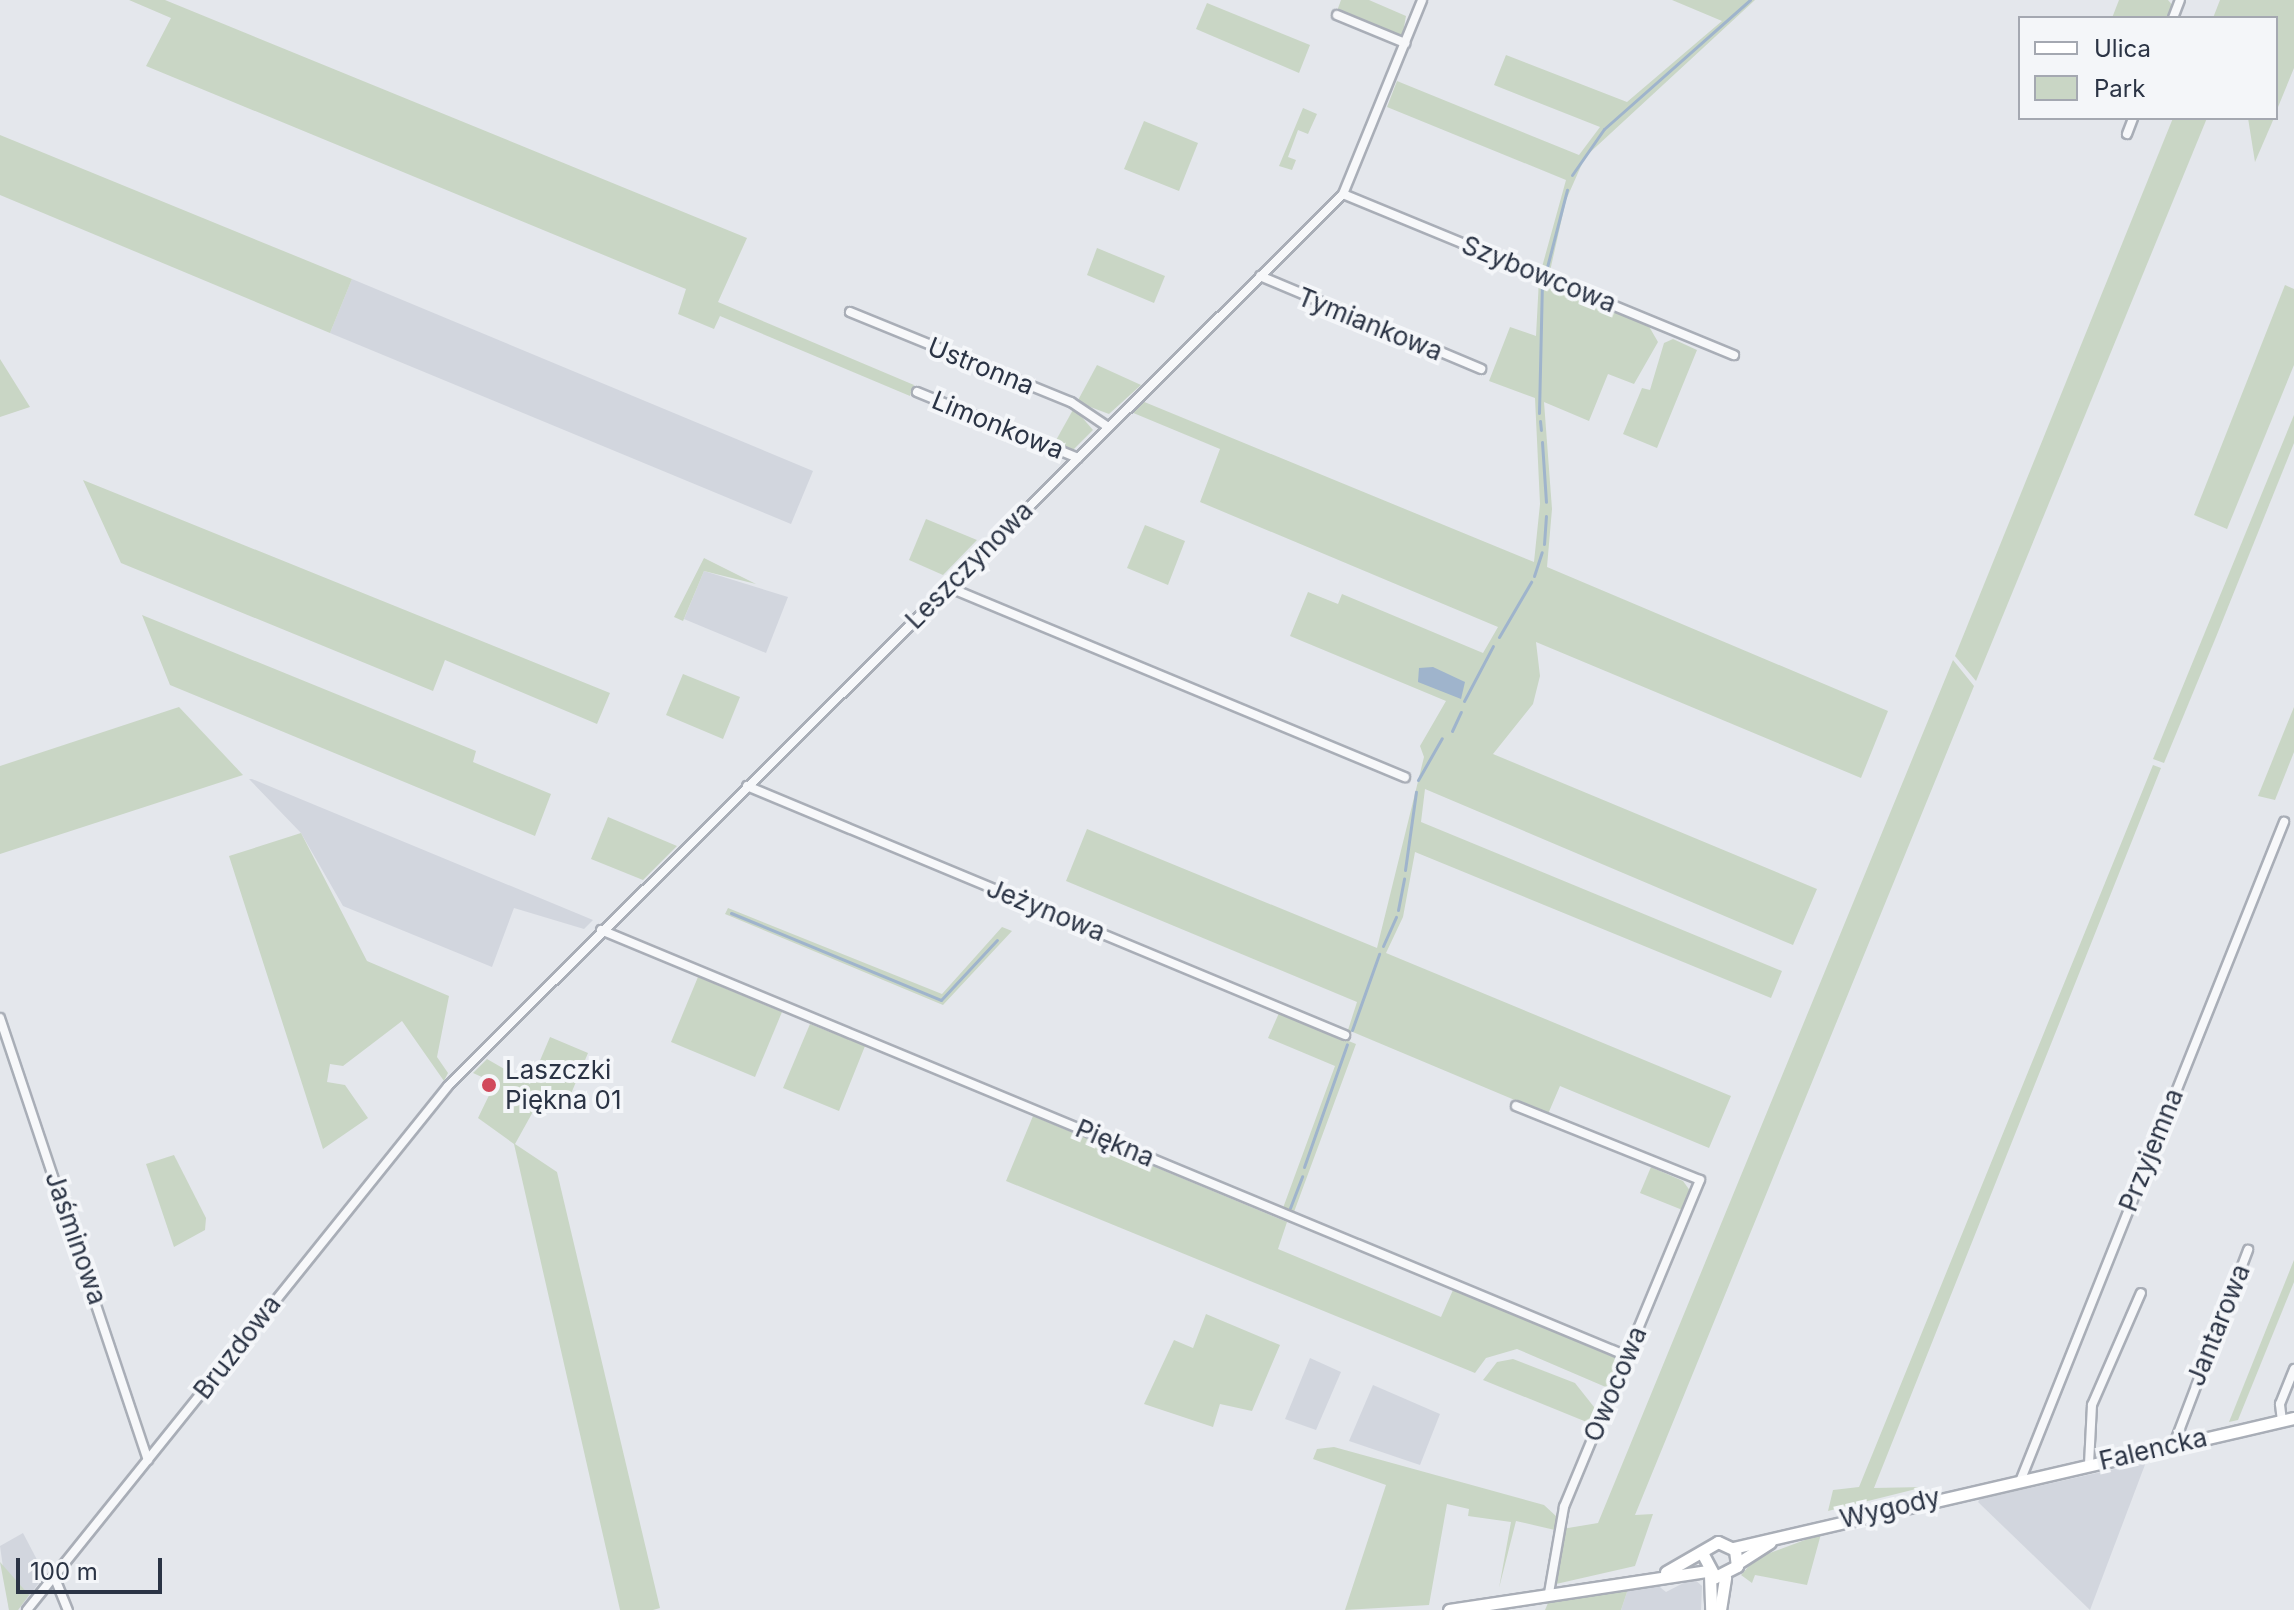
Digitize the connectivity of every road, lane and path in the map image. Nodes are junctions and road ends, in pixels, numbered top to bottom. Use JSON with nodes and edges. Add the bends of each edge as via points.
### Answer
{"nodes":[{"id":1,"x":1422,"y":0,"type":"edge"},
{"id":2,"x":1337,"y":15,"type":"dead end"},
{"id":3,"x":1405,"y":43,"type":"junction"},
{"id":4,"x":2132,"y":120,"type":"edge"},
{"id":5,"x":2127,"y":134,"type":"dead end"},
{"id":6,"x":1343,"y":194,"type":"junction"},
{"id":7,"x":1260,"y":276,"type":"junction"},
{"id":8,"x":850,"y":312,"type":"dead end"},
{"id":9,"x":1734,"y":355,"type":"dead end"},
{"id":10,"x":1481,"y":369,"type":"dead end"},
{"id":11,"x":917,"y":392,"type":"dead end"},
{"id":12,"x":1108,"y":427,"type":"junction"},
{"id":13,"x":1078,"y":458,"type":"junction"},
{"id":14,"x":948,"y":587,"type":"junction"},
{"id":15,"x":1405,"y":777,"type":"dead end"},
{"id":16,"x":747,"y":786,"type":"junction"},
{"id":17,"x":2284,"y":822,"type":"dead end"},
{"id":18,"x":601,"y":930,"type":"junction"},
{"id":19,"x":0,"y":1018,"type":"edge"},
{"id":20,"x":1345,"y":1035,"type":"dead end"},
{"id":21,"x":448,"y":1086,"type":"joint"},
{"id":22,"x":1516,"y":1106,"type":"dead end"},
{"id":23,"x":2248,"y":1250,"type":"dead end"},
{"id":24,"x":2141,"y":1293,"type":"dead end"},
{"id":25,"x":1627,"y":1356,"type":"junction"},
{"id":26,"x":2294,"y":1369,"type":"edge"},
{"id":27,"x":2288,"y":1419,"type":"edge"},
{"id":28,"x":2174,"y":1444,"type":"junction"},
{"id":29,"x":148,"y":1460,"type":"junction"},
{"id":30,"x":2089,"y":1464,"type":"junction"},
{"id":31,"x":2016,"y":1480,"type":"junction"},
{"id":32,"x":1770,"y":1542,"type":"junction"},
{"id":33,"x":1733,"y":1548,"type":"junction"},
{"id":34,"x":1703,"y":1554,"type":"junction"},
{"id":35,"x":1738,"y":1563,"type":"junction"},
{"id":36,"x":1666,"y":1572,"type":"junction"},
{"id":37,"x":1708,"y":1573,"type":"junction"},
{"id":38,"x":54,"y":1576,"type":"junction"},
{"id":39,"x":1725,"y":1577,"type":"junction"},
{"id":40,"x":1549,"y":1593,"type":"junction"},
{"id":41,"x":27,"y":1610,"type":"edge"},
{"id":42,"x":68,"y":1610,"type":"edge"},
{"id":43,"x":1449,"y":1610,"type":"edge"},
{"id":44,"x":1711,"y":1610,"type":"edge"},
{"id":45,"x":1720,"y":1610,"type":"edge"}],
"edges":[{"from":1,"to":3,"type":"street","name":"Leszczynowa"},
{"from":2,"to":3,"type":"street"},
{"from":3,"to":6,"type":"street","name":"Leszczynowa"},
{"from":4,"to":5,"type":"street"},
{"from":6,"to":7,"type":"street","name":"Leszczynowa"},
{"from":6,"to":9,"type":"street","name":"Szybowcowa"},
{"from":7,"to":10,"type":"street","name":"Tymiankowa"},
{"from":7,"to":12,"type":"street","name":"Leszczynowa"},
{"from":8,"to":12,"type":"street","name":"Ustronna","via":[[1071,402]]},
{"from":11,"to":13,"type":"street","name":"Limonkowa"},
{"from":12,"to":13,"type":"street","name":"Leszczynowa"},
{"from":13,"to":14,"type":"street","name":"Leszczynowa"},
{"from":14,"to":15,"type":"street"},
{"from":14,"to":16,"type":"street","name":"Leszczynowa"},
{"from":16,"to":18,"type":"street","name":"Leszczynowa"},
{"from":16,"to":20,"type":"street","name":"Jeżynowa"},
{"from":17,"to":31,"type":"street","name":"Przyjemna"},
{"from":18,"to":21,"type":"street","name":"Leszczynowa"},
{"from":18,"to":25,"type":"street","name":"Piękna"},
{"from":19,"to":29,"type":"street","name":"Jaśminowa"},
{"from":21,"to":29,"type":"street","name":"Bruzdowa"},
{"from":22,"to":25,"type":"street","name":"Owocowa","via":[[1700,1180]]},
{"from":23,"to":28,"type":"street","name":"Jantarowa"},
{"from":24,"to":30,"type":"street","via":[[2092,1405]]},
{"from":25,"to":40,"type":"street","name":"Owocowa","via":[[1564,1507]]},
{"from":26,"to":27,"type":"street"},
{"from":27,"to":28,"type":"street","name":"Falencka"},
{"from":28,"to":30,"type":"street","name":"Falencka"},
{"from":29,"to":38,"type":"street","name":"Bruzdowa"},
{"from":30,"to":31,"type":"street","name":"Falencka"},
{"from":31,"to":32,"type":"street","name":"Wygody"},
{"from":32,"to":33,"type":"street","name":"Wygody"},
{"from":32,"to":35,"type":"street","name":"Wygody"},
{"from":33,"to":34,"type":"street","via":[[1718,1542]]},
{"from":33,"to":35,"type":"street"},
{"from":34,"to":36,"type":"street"},
{"from":34,"to":37,"type":"street"},
{"from":35,"to":39,"type":"street"},
{"from":36,"to":37,"type":"street"},
{"from":36,"to":40,"type":"street"},
{"from":37,"to":39,"type":"street"},
{"from":37,"to":44,"type":"street"},
{"from":38,"to":41,"type":"street","name":"Bruzdowa"},
{"from":38,"to":42,"type":"street"},
{"from":39,"to":45,"type":"street"},
{"from":40,"to":43,"type":"street"}]}
